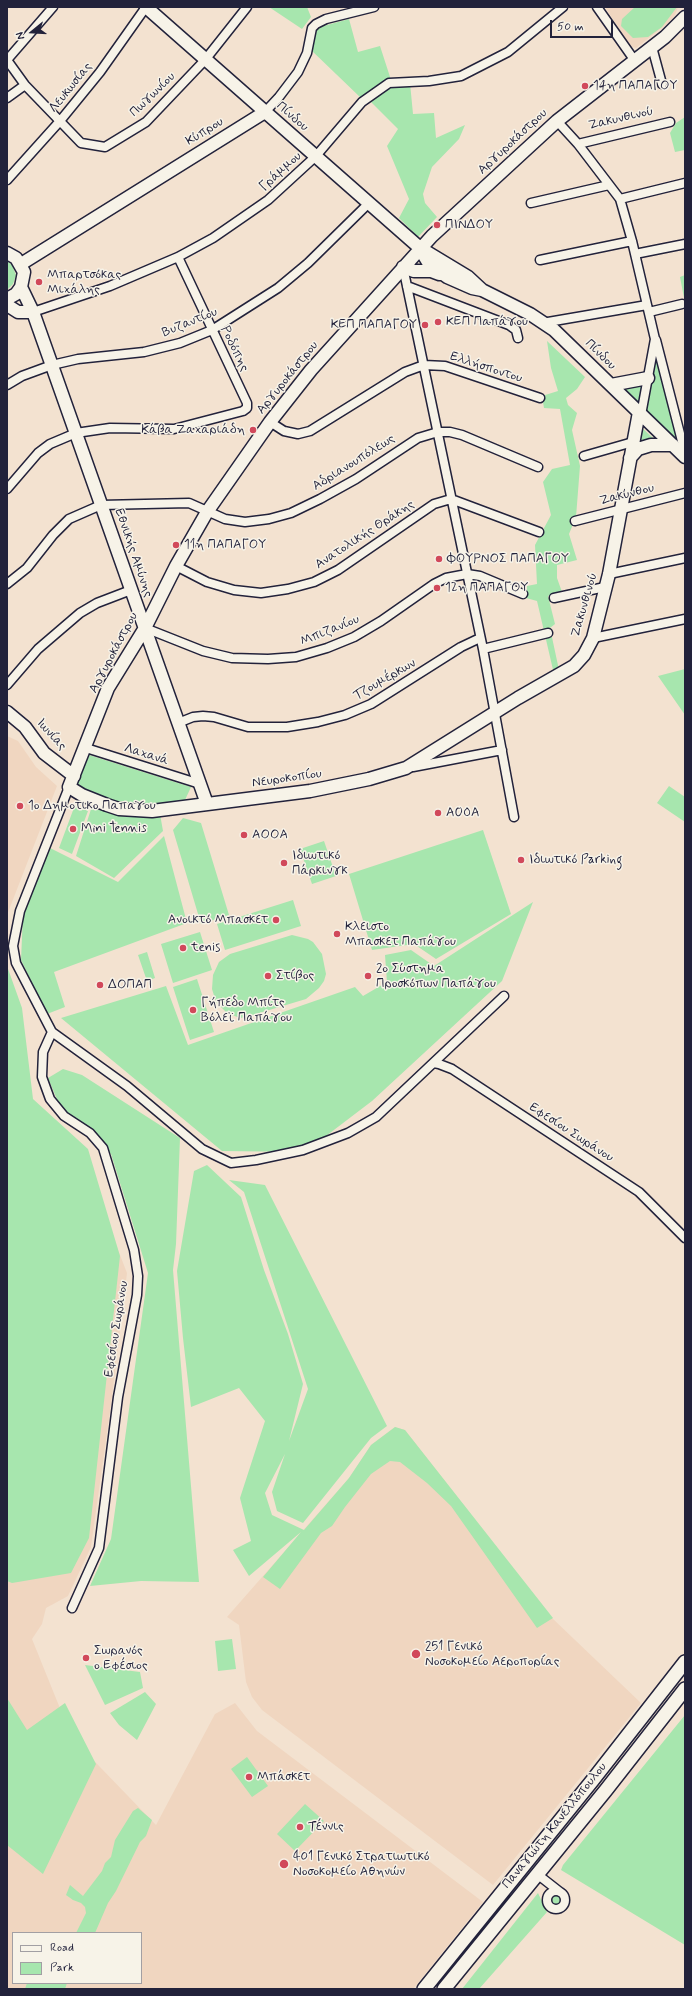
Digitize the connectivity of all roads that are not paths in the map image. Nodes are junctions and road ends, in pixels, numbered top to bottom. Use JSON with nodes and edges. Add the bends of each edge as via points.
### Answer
{"nodes":[{"id":1,"x":53,"y":7,"type":"edge"},
{"id":2,"x":146,"y":7,"type":"edge"},
{"id":3,"x":247,"y":7,"type":"edge"},
{"id":4,"x":374,"y":7,"type":"edge"},
{"id":5,"x":564,"y":7,"type":"edge"},
{"id":6,"x":597,"y":7,"type":"edge"},
{"id":7,"x":685,"y":17,"type":"edge"},
{"id":8,"x":652,"y":47,"type":"junction"},
{"id":9,"x":205,"y":60,"type":"junction"},
{"id":10,"x":634,"y":61,"type":"junction"},
{"id":11,"x":662,"y":84,"type":"dead end"},
{"id":12,"x":25,"y":85,"type":"junction"},
{"id":13,"x":7,"y":98,"type":"edge"},
{"id":14,"x":265,"y":112,"type":"junction"},
{"id":15,"x":60,"y":121,"type":"junction"},
{"id":16,"x":557,"y":121,"type":"junction"},
{"id":17,"x":670,"y":122,"type":"dead end"},
{"id":18,"x":578,"y":144,"type":"junction"},
{"id":19,"x":316,"y":156,"type":"junction"},
{"id":20,"x":7,"y":180,"type":"edge"},
{"id":21,"x":685,"y":183,"type":"edge"},
{"id":22,"x":609,"y":185,"type":"junction"},
{"id":23,"x":620,"y":199,"type":"junction"},
{"id":24,"x":369,"y":203,"type":"junction"},
{"id":25,"x":531,"y":203,"type":"dead end"},
{"id":26,"x":632,"y":241,"type":"junction"},
{"id":27,"x":685,"y":244,"type":"edge"},
{"id":28,"x":420,"y":248,"type":"junction"},
{"id":29,"x":8,"y":252,"type":"edge"},
{"id":30,"x":635,"y":254,"type":"junction"},
{"id":31,"x":178,"y":257,"type":"junction"},
{"id":32,"x":540,"y":260,"type":"dead end"},
{"id":33,"x":21,"y":264,"type":"junction"},
{"id":34,"x":403,"y":267,"type":"junction"},
{"id":35,"x":446,"y":277,"type":"junction"},
{"id":36,"x":407,"y":286,"type":"junction"},
{"id":37,"x":21,"y":287,"type":"junction"},
{"id":38,"x":482,"y":290,"type":"junction"},
{"id":39,"x":7,"y":298,"type":"edge"},
{"id":40,"x":682,"y":304,"type":"dead end"},
{"id":41,"x":7,"y":305,"type":"edge"},
{"id":42,"x":648,"y":308,"type":"junction"},
{"id":43,"x":33,"y":312,"type":"junction"},
{"id":44,"x":542,"y":322,"type":"junction"},
{"id":45,"x":212,"y":330,"type":"junction"},
{"id":46,"x":518,"y":338,"type":"dead end"},
{"id":47,"x":655,"y":339,"type":"junction"},
{"id":48,"x":52,"y":365,"type":"junction"},
{"id":49,"x":424,"y":365,"type":"junction"},
{"id":50,"x":648,"y":378,"type":"junction"},
{"id":51,"x":7,"y":385,"type":"edge"},
{"id":52,"x":611,"y":385,"type":"junction"},
{"id":53,"x":540,"y":398,"type":"dead end"},
{"id":54,"x":640,"y":413,"type":"junction"},
{"id":55,"x":270,"y":422,"type":"junction"},
{"id":56,"x":438,"y":432,"type":"junction"},
{"id":57,"x":76,"y":433,"type":"junction"},
{"id":58,"x":633,"y":442,"type":"junction"},
{"id":59,"x":673,"y":445,"type":"junction"},
{"id":60,"x":685,"y":453,"type":"edge"},
{"id":61,"x":584,"y":456,"type":"dead end"},
{"id":62,"x":685,"y":457,"type":"edge"},
{"id":63,"x":630,"y":458,"type":"junction"},
{"id":64,"x":538,"y":468,"type":"dead end"},
{"id":65,"x":7,"y":489,"type":"edge"},
{"id":66,"x":685,"y":493,"type":"edge"},
{"id":67,"x":451,"y":499,"type":"junction"},
{"id":68,"x":101,"y":504,"type":"junction"},
{"id":69,"x":622,"y":508,"type":"junction"},
{"id":70,"x":207,"y":512,"type":"junction"},
{"id":71,"x":576,"y":521,"type":"dead end"},
{"id":72,"x":539,"y":532,"type":"dead end"},
{"id":73,"x":685,"y":558,"type":"edge"},
{"id":74,"x":176,"y":566,"type":"junction"},
{"id":75,"x":467,"y":574,"type":"junction"},
{"id":76,"x":609,"y":574,"type":"junction"},
{"id":77,"x":7,"y":584,"type":"edge"},
{"id":78,"x":606,"y":586,"type":"junction"},
{"id":79,"x":131,"y":590,"type":"junction"},
{"id":80,"x":523,"y":594,"type":"dead end"},
{"id":81,"x":554,"y":598,"type":"dead end"},
{"id":82,"x":685,"y":619,"type":"edge"},
{"id":83,"x":144,"y":628,"type":"junction"},
{"id":84,"x":548,"y":633,"type":"dead end"},
{"id":85,"x":480,"y":638,"type":"junction"},
{"id":86,"x":593,"y":638,"type":"junction"},
{"id":87,"x":482,"y":649,"type":"junction"},
{"id":88,"x":7,"y":685,"type":"edge"},
{"id":89,"x":7,"y":712,"type":"edge"},
{"id":90,"x":495,"y":712,"type":"junction"},
{"id":91,"x":178,"y":723,"type":"junction"},
{"id":92,"x":86,"y":748,"type":"junction"},
{"id":93,"x":502,"y":750,"type":"junction"},
{"id":94,"x":406,"y":768,"type":"junction"},
{"id":95,"x":72,"y":781,"type":"junction"},
{"id":96,"x":200,"y":784,"type":"junction"},
{"id":97,"x":207,"y":804,"type":"junction"},
{"id":98,"x":514,"y":817,"type":"dead end"},
{"id":99,"x":504,"y":996,"type":"dead end"},
{"id":100,"x":52,"y":1032,"type":"junction"},
{"id":101,"x":434,"y":1064,"type":"junction"},
{"id":102,"x":685,"y":1238,"type":"edge"},
{"id":103,"x":72,"y":1608,"type":"dead end"},
{"id":104,"x":685,"y":1662,"type":"edge"},
{"id":105,"x":685,"y":1689,"type":"edge"},
{"id":106,"x":537,"y":1874,"type":"junction"},
{"id":107,"x":560,"y":1892,"type":"dead end"},
{"id":108,"x":424,"y":1989,"type":"edge"},
{"id":109,"x":444,"y":1989,"type":"edge"}],
"edges":[{"from":1,"to":12,"type":"street","name":"Πωγωνίου","via":[[8,60]]},
{"from":2,"to":9,"type":"street","name":"Πίνδου"},
{"from":2,"to":15,"type":"street","name":"Λευκωσίας","via":[[100,72]]},
{"from":3,"to":9,"type":"street","name":"Πωγωνίου"},
{"from":4,"to":14,"type":"street","name":"Κύπρου","via":[[316,24],[312,28],[307,52],[298,72]]},
{"from":5,"to":19,"type":"street","name":"Γράμμου","via":[[508,52],[461,76],[389,83],[362,102]]},
{"from":6,"to":10,"type":"street"},
{"from":7,"to":8,"type":"street","name":"Αργυροκάστρου"},
{"from":8,"to":10,"type":"street","name":"Αργυροκάστρου"},
{"from":8,"to":11,"type":"street"},
{"from":9,"to":14,"type":"street","name":"Πίνδου"},
{"from":9,"to":15,"type":"street","name":"Πωγωνίου","via":[[146,122],[105,147],[81,143]]},
{"from":10,"to":16,"type":"street","name":"Αργυροκάστρου"},
{"from":12,"to":13,"type":"street"},
{"from":12,"to":15,"type":"street","name":"Πωγωνίου"},
{"from":14,"to":19,"type":"street","name":"Πίνδου"},
{"from":14,"to":33,"type":"street","name":"Κύπρου"},
{"from":15,"to":20,"type":"street","name":"Λευκωσίας"},
{"from":16,"to":18,"type":"street","name":"Ζακυνθινού"},
{"from":16,"to":28,"type":"street","name":"Αργυροκάστρου"},
{"from":17,"to":18,"type":"street","name":"Ζακυνθινού"},
{"from":18,"to":22,"type":"street","name":"Ζακυνθινού"},
{"from":19,"to":24,"type":"street","name":"Πίνδου"},
{"from":19,"to":31,"type":"street","name":"Γράμμου","via":[[242,220]]},
{"from":21,"to":23,"type":"street"},
{"from":22,"to":23,"type":"street","name":"Ζακυνθινού"},
{"from":22,"to":25,"type":"street"},
{"from":23,"to":26,"type":"street","name":"Ζακυνθινού"},
{"from":24,"to":28,"type":"street","name":"Πίνδου"},
{"from":24,"to":45,"type":"street","name":"Βυζαντίου","via":[[308,263],[278,288]]},
{"from":26,"to":30,"type":"street","name":"Ζακυνθινού"},
{"from":26,"to":32,"type":"street"},
{"from":27,"to":30,"type":"street"},
{"from":28,"to":34,"type":"street","name":"Αργυροκάστρου"},
{"from":28,"to":35,"type":"street","name":"Πίνδου","via":[[429,264]]},
{"from":28,"to":38,"type":"street","name":"Πίνδου","via":[[468,277]]},
{"from":29,"to":33,"type":"street"},
{"from":30,"to":42,"type":"street","name":"Ζακυνθινού"},
{"from":31,"to":43,"type":"street","name":"Γράμμου","via":[[110,286]]},
{"from":31,"to":45,"type":"street","name":"Ροδόπης"},
{"from":33,"to":37,"type":"street","via":[[24,272]]},
{"from":34,"to":35,"type":"street","via":[[414,271],[431,271]]},
{"from":34,"to":36,"type":"street"},
{"from":34,"to":55,"type":"street","name":"Αργυροκάστρου","via":[[311,370]]},
{"from":35,"to":38,"type":"street","name":"Πίνδου"},
{"from":36,"to":46,"type":"street","via":[[509,325],[516,330]]},
{"from":36,"to":49,"type":"street"},
{"from":37,"to":39,"type":"street","via":[[16,294]]},
{"from":37,"to":43,"type":"street","name":"Εθνικής Αμύνης"},
{"from":38,"to":44,"type":"street","name":"Πίνδου"},
{"from":40,"to":42,"type":"street"},
{"from":41,"to":43,"type":"street","via":[[18,312]]},
{"from":42,"to":44,"type":"street"},
{"from":42,"to":47,"type":"street","name":"Ζακυνθινού"},
{"from":43,"to":48,"type":"street","name":"Εθνικής Αμύνης"},
{"from":44,"to":52,"type":"street","name":"Πίνδου","via":[[554,330]]},
{"from":45,"to":48,"type":"street","name":"Βυζαντίου","via":[[180,343],[144,352],[78,359]]},
{"from":45,"to":57,"type":"street","name":"Ροδόπης","via":[[247,403],[247,408],[174,430],[110,428]]},
{"from":47,"to":50,"type":"street","name":"Ζακυνθινού"},
{"from":47,"to":60,"type":"street"},
{"from":48,"to":51,"type":"street","name":"Βυζαντίου","via":[[22,376]]},
{"from":48,"to":57,"type":"street","name":"Εθνικής Αμύνης"},
{"from":49,"to":53,"type":"street","name":"Ελλήσποντου","via":[[445,366]]},
{"from":49,"to":55,"type":"street","via":[[405,372],[310,431],[298,434],[284,431]]},
{"from":49,"to":56,"type":"street"},
{"from":50,"to":52,"type":"street"},
{"from":50,"to":54,"type":"street","name":"Ζακυνθινού"},
{"from":52,"to":54,"type":"street","name":"Πίνδου"},
{"from":54,"to":58,"type":"street","name":"Ζακυνθινού"},
{"from":54,"to":59,"type":"street","name":"Πίνδου"},
{"from":55,"to":70,"type":"street","name":"Αργυροκάστρου"},
{"from":56,"to":64,"type":"street","via":[[462,435]]},
{"from":56,"to":67,"type":"street"},
{"from":56,"to":70,"type":"street","name":"Αδριανουπόλεως","via":[[418,438],[356,479],[291,513],[245,522],[225,519]]},
{"from":57,"to":65,"type":"street","via":[[50,444],[38,453]]},
{"from":57,"to":68,"type":"street","name":"Εθνικής Αμύνης"},
{"from":58,"to":61,"type":"street"},
{"from":58,"to":63,"type":"street","name":"Ζακυνθινού"},
{"from":59,"to":62,"type":"street","name":"Πίνδου"},
{"from":59,"to":63,"type":"street","via":[[651,445],[638,449]]},
{"from":63,"to":69,"type":"street","name":"Ζακυνθινού"},
{"from":66,"to":69,"type":"street","name":"Ζακύνθου"},
{"from":67,"to":72,"type":"street"},
{"from":67,"to":74,"type":"street","name":"Ανατολικής Θράκης","via":[[434,504],[338,570],[314,582],[288,589],[261,593],[234,590],[207,582]]},
{"from":67,"to":75,"type":"street"},
{"from":68,"to":70,"type":"street","name":"Αδριανουπόλεως","via":[[189,503]]},
{"from":68,"to":77,"type":"street","name":"Αδριανουπόλεως","via":[[69,519],[27,568]]},
{"from":68,"to":79,"type":"street","name":"Εθνικής Αμύνης"},
{"from":69,"to":71,"type":"street","name":"Ζακύνθου"},
{"from":69,"to":76,"type":"street","name":"Ζακυνθινού"},
{"from":70,"to":74,"type":"street","name":"Αργυροκάστρου"},
{"from":73,"to":76,"type":"street"},
{"from":74,"to":83,"type":"street","name":"Αργυροκάστρου"},
{"from":75,"to":80,"type":"street","via":[[480,576]]},
{"from":75,"to":83,"type":"street","name":"Μπιζανίου","via":[[446,578],[434,584],[354,637],[296,657],[268,660],[232,658],[203,651]]},
{"from":75,"to":85,"type":"street"},
{"from":76,"to":78,"type":"street","name":"Ζακυνθινού"},
{"from":78,"to":81,"type":"street"},
{"from":78,"to":86,"type":"street","name":"Ζακυνθινού"},
{"from":79,"to":83,"type":"street","name":"Εθνικής Αμύνης"},
{"from":79,"to":88,"type":"street","via":[[97,603],[80,613],[38,649]]},
{"from":82,"to":86,"type":"street"},
{"from":83,"to":91,"type":"street","name":"Εθνικής Αμύνης"},
{"from":83,"to":92,"type":"street","name":"Αργυροκάστρου","via":[[108,688]]},
{"from":84,"to":87,"type":"street"},
{"from":85,"to":87,"type":"street"},
{"from":85,"to":91,"type":"street","name":"Τζουμέρκων","via":[[461,647],[371,704],[345,715],[287,727],[248,727],[203,716]]},
{"from":86,"to":90,"type":"street","name":"Ζακυνθινού","via":[[584,655],[574,666]]},
{"from":87,"to":90,"type":"street"},
{"from":89,"to":95,"type":"street","name":"Ιωνίας","via":[[25,727],[44,753]]},
{"from":90,"to":93,"type":"street"},
{"from":90,"to":94,"type":"street","name":"Νευροκοπίου"},
{"from":91,"to":96,"type":"street","name":"Εθνικής Αμύνης"},
{"from":92,"to":95,"type":"street","name":"Αργυροκάστρου"},
{"from":92,"to":96,"type":"street","name":"Λαχανά"},
{"from":93,"to":94,"type":"street"},
{"from":93,"to":98,"type":"street"},
{"from":94,"to":97,"type":"street","name":"Νευροκοπίου","via":[[369,779],[310,791]]},
{"from":95,"to":97,"type":"street","name":"Νευροκοπίου","via":[[94,801],[119,809],[152,811]]},
{"from":95,"to":100,"type":"street","via":[[20,911],[13,946],[16,963],[24,981]]},
{"from":96,"to":97,"type":"street","name":"Εθνικής Αμύνης"},
{"from":99,"to":101,"type":"street"},
{"from":100,"to":101,"type":"street","via":[[127,1086],[202,1149],[231,1163],[303,1150],[348,1133],[376,1117]]},
{"from":100,"to":103,"type":"street","name":"Εφεσίου Σωράνου","via":[[43,1052],[42,1077],[50,1099],[64,1116],[90,1133],[104,1148],[134,1250],[138,1276],[137,1295],[118,1397],[99,1548]]},
{"from":101,"to":102,"type":"street","name":"Εφεσίου Σωράνου","via":[[452,1069],[639,1192]]},
{"from":104,"to":108,"type":"main road","name":"Παναγιώτη Κανελλόπουλου"},
{"from":105,"to":106,"type":"main road","name":"Παναγιώτη Κανελλόπουλου"},
{"from":106,"to":107,"type":"street"},
{"from":106,"to":109,"type":"main road","name":"Παναγιώτη Κανελλόπουλου"}]}
